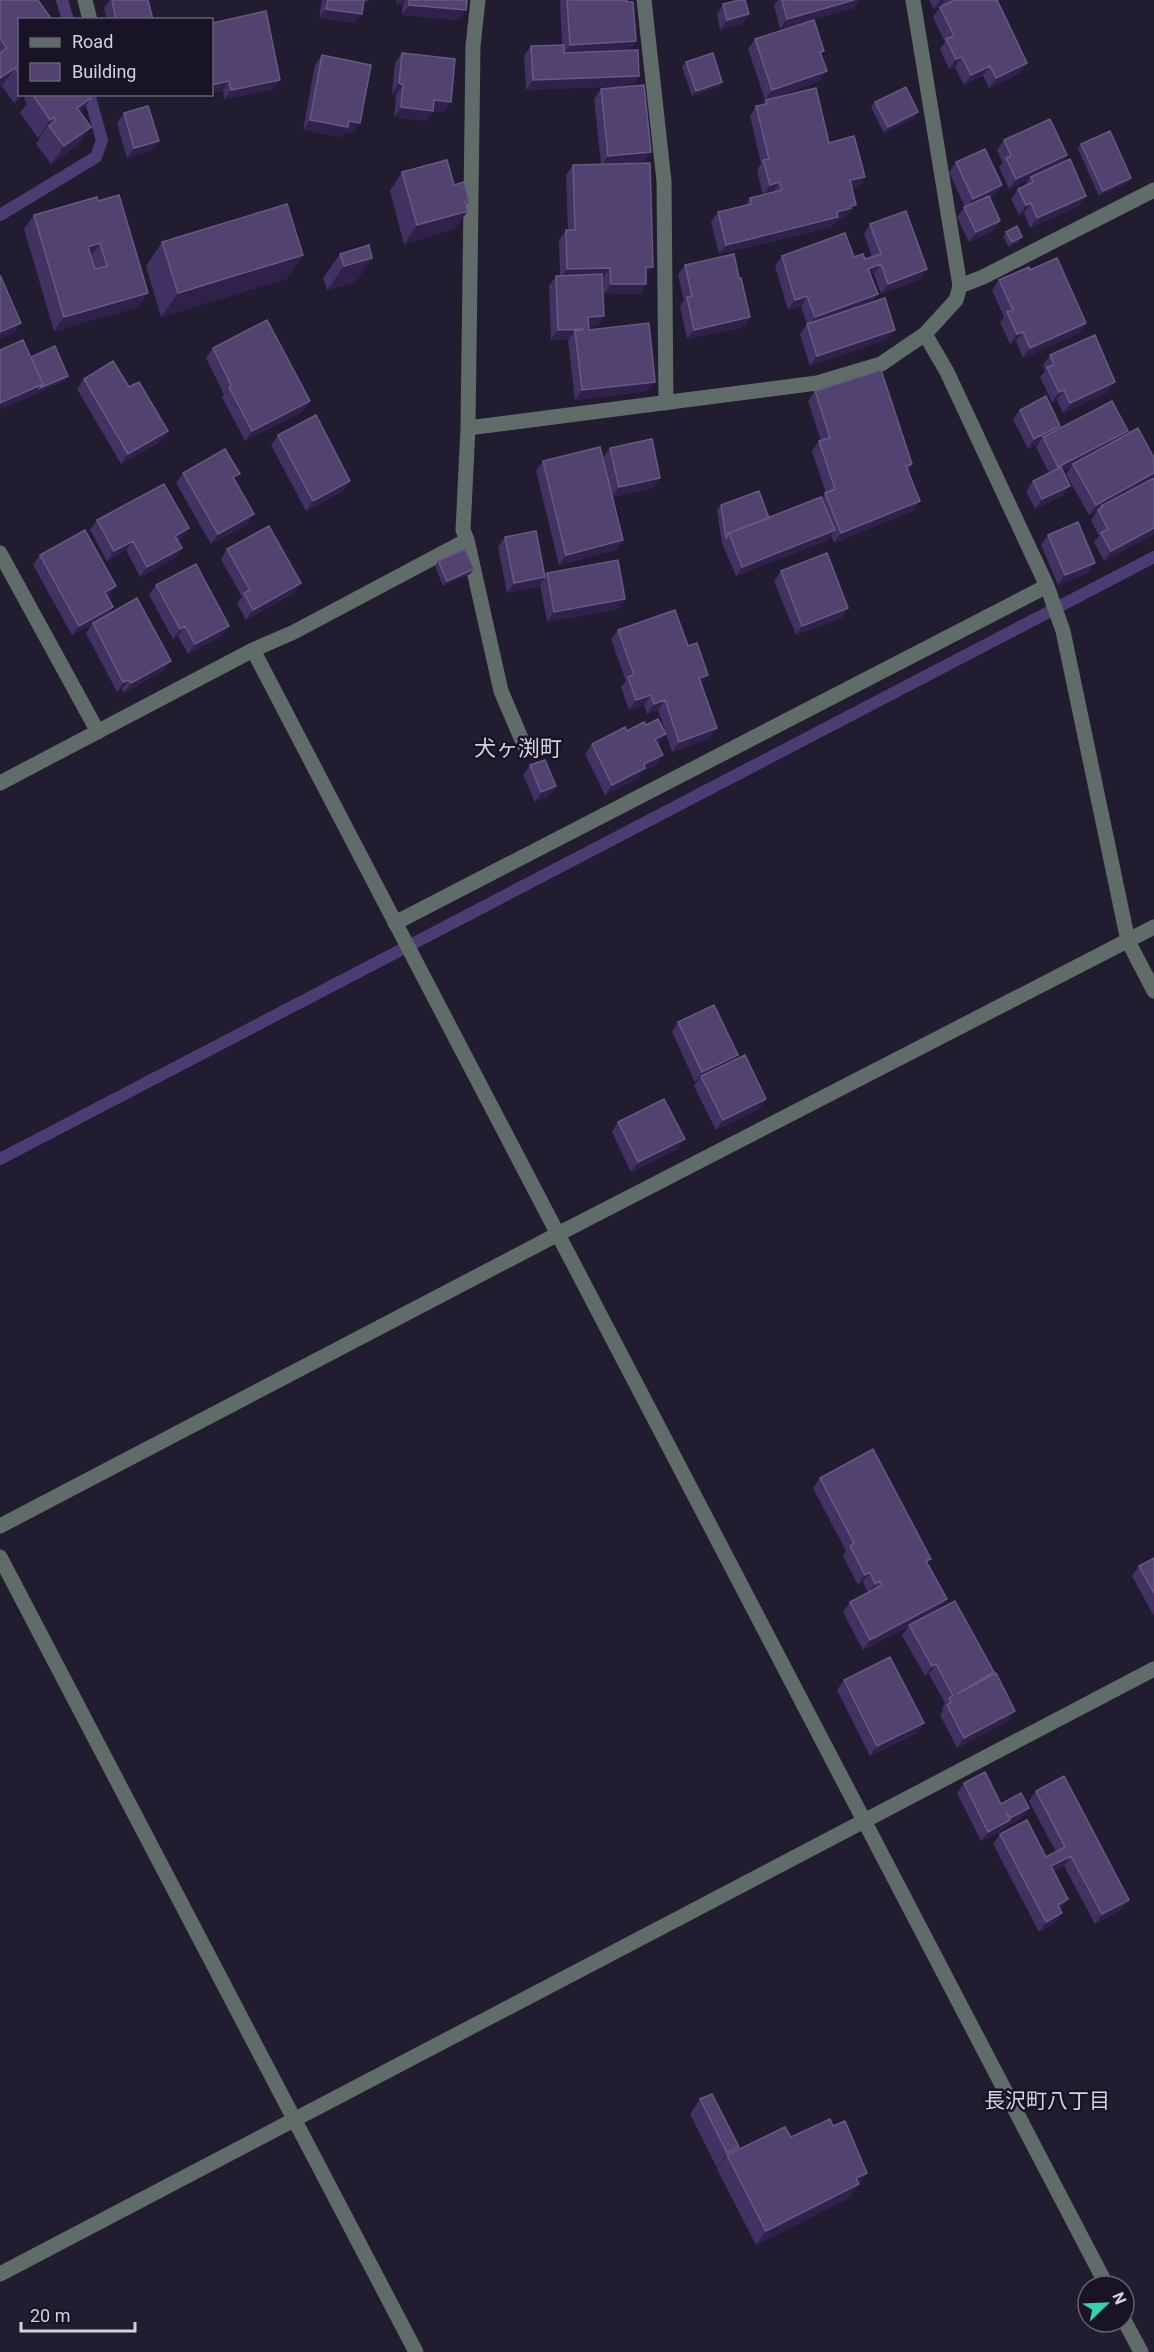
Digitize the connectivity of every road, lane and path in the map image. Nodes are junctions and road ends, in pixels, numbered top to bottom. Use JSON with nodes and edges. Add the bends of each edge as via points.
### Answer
{"nodes":[{"id":1,"x":85,"y":0,"type":"edge"},
{"id":2,"x":478,"y":0,"type":"edge"},
{"id":3,"x":644,"y":0,"type":"edge"},
{"id":4,"x":914,"y":0,"type":"edge"},
{"id":5,"x":90,"y":18,"type":"edge"},
{"id":6,"x":1154,"y":190,"type":"edge"},
{"id":7,"x":960,"y":286,"type":"junction"},
{"id":8,"x":925,"y":333,"type":"junction"},
{"id":9,"x":666,"y":403,"type":"junction"},
{"id":10,"x":468,"y":428,"type":"junction"},
{"id":11,"x":467,"y":540,"type":"junction"},
{"id":12,"x":0,"y":553,"type":"edge"},
{"id":13,"x":1047,"y":585,"type":"junction"},
{"id":14,"x":253,"y":650,"type":"junction"},
{"id":15,"x":98,"y":732,"type":"junction"},
{"id":16,"x":524,"y":745,"type":"dead end"},
{"id":17,"x":0,"y":783,"type":"edge"},
{"id":18,"x":395,"y":923,"type":"junction"},
{"id":19,"x":1154,"y":927,"type":"edge"},
{"id":20,"x":1128,"y":941,"type":"junction"},
{"id":21,"x":1154,"y":991,"type":"edge"},
{"id":22,"x":558,"y":1234,"type":"junction"},
{"id":23,"x":0,"y":1526,"type":"edge"},
{"id":24,"x":0,"y":1557,"type":"edge"},
{"id":25,"x":1154,"y":1669,"type":"edge"},
{"id":26,"x":864,"y":1820,"type":"junction"},
{"id":27,"x":296,"y":2120,"type":"junction"},
{"id":28,"x":0,"y":2274,"type":"edge"},
{"id":29,"x":1101,"y":2274,"type":"edge"},
{"id":30,"x":1131,"y":2334,"type":"edge"},
{"id":31,"x":416,"y":2352,"type":"edge"},
{"id":32,"x":1141,"y":2352,"type":"edge"}],
"edges":[{"from":1,"to":5,"type":"street"},
{"from":2,"to":10,"type":"street","via":[[473,46]]},
{"from":3,"to":9,"type":"street","via":[[664,181]]},
{"from":4,"to":7,"type":"street"},
{"from":6,"to":7,"type":"street"},
{"from":7,"to":8,"type":"street","via":[[956,300]]},
{"from":8,"to":9,"type":"street","via":[[881,364],[817,382]]},
{"from":8,"to":13,"type":"street"},
{"from":9,"to":10,"type":"street"},
{"from":10,"to":11,"type":"street","via":[[463,530]]},
{"from":11,"to":14,"type":"street"},
{"from":11,"to":16,"type":"street","via":[[501,691]]},
{"from":12,"to":15,"type":"street"},
{"from":13,"to":18,"type":"street"},
{"from":13,"to":20,"type":"street","via":[[1064,631]]},
{"from":14,"to":15,"type":"street"},
{"from":14,"to":18,"type":"street"},
{"from":15,"to":17,"type":"street"},
{"from":18,"to":22,"type":"street"},
{"from":19,"to":20,"type":"street"},
{"from":20,"to":21,"type":"street"},
{"from":20,"to":22,"type":"street"},
{"from":22,"to":23,"type":"street"},
{"from":22,"to":26,"type":"street"},
{"from":24,"to":27,"type":"street"},
{"from":25,"to":26,"type":"street"},
{"from":26,"to":27,"type":"street"},
{"from":26,"to":29,"type":"street"},
{"from":27,"to":28,"type":"street"},
{"from":27,"to":31,"type":"street"},
{"from":30,"to":32,"type":"street"}]}
